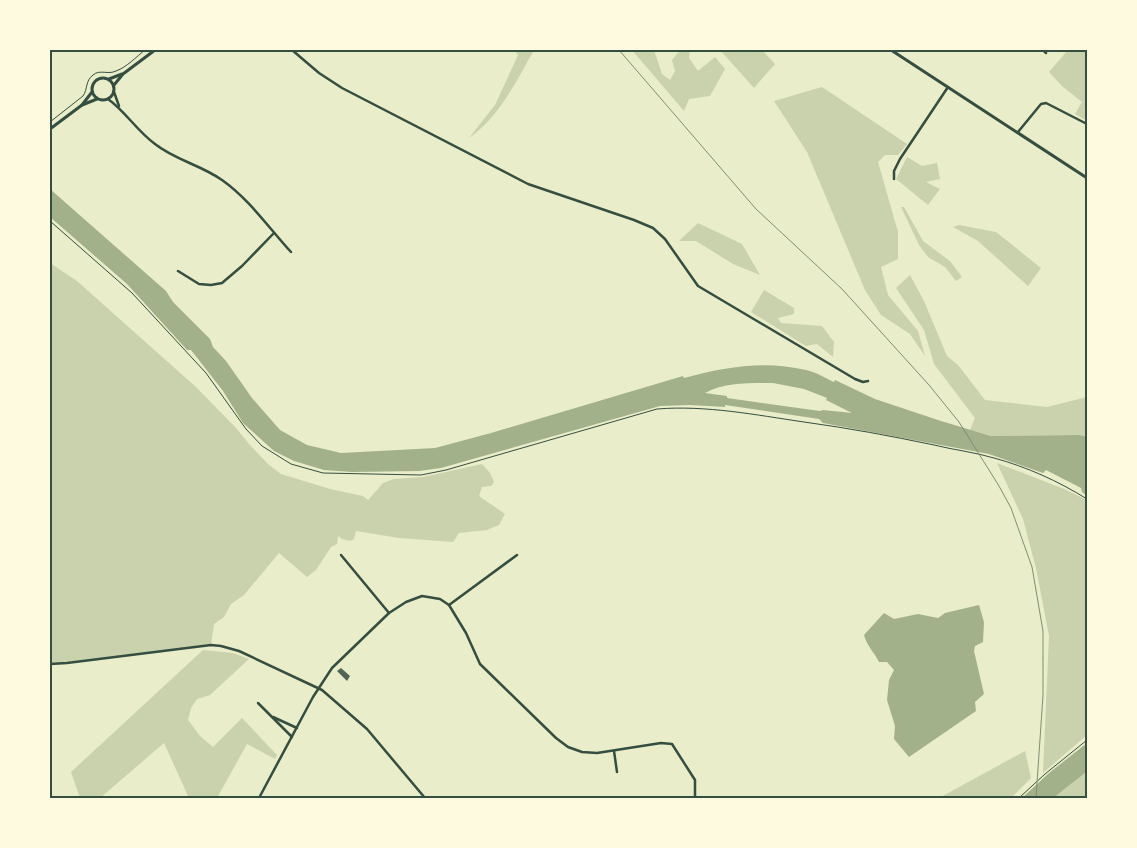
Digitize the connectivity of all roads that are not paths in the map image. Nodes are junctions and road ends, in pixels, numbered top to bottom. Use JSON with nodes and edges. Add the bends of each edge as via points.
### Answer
{"nodes":[{"id":1,"x":155,"y":50,"type":"edge"},
{"id":2,"x":292,"y":50,"type":"edge"},
{"id":3,"x":891,"y":50,"type":"edge"},
{"id":4,"x":1043,"y":50,"type":"edge"},
{"id":5,"x":1046,"y":53,"type":"dead end"},
{"id":6,"x":123,"y":74,"type":"junction"},
{"id":7,"x":109,"y":79,"type":"junction"},
{"id":8,"x":114,"y":86,"type":"junction"},
{"id":9,"x":948,"y":87,"type":"junction"},
{"id":10,"x":92,"y":92,"type":"junction"},
{"id":11,"x":114,"y":92,"type":"junction"},
{"id":12,"x":98,"y":98,"type":"junction"},
{"id":13,"x":108,"y":99,"type":"junction"},
{"id":14,"x":82,"y":105,"type":"junction"},
{"id":15,"x":120,"y":108,"type":"junction"},
{"id":16,"x":1087,"y":124,"type":"edge"},
{"id":17,"x":50,"y":129,"type":"edge"},
{"id":18,"x":1018,"y":132,"type":"junction"},
{"id":19,"x":1087,"y":178,"type":"edge"},
{"id":20,"x":894,"y":179,"type":"dead end"},
{"id":21,"x":274,"y":233,"type":"junction"},
{"id":22,"x":291,"y":252,"type":"dead end"},
{"id":23,"x":178,"y":271,"type":"dead end"},
{"id":24,"x":868,"y":381,"type":"dead end"},
{"id":25,"x":516,"y":555,"type":"dead end"},
{"id":26,"x":341,"y":556,"type":"dead end"},
{"id":27,"x":449,"y":605,"type":"junction"},
{"id":28,"x":389,"y":613,"type":"junction"},
{"id":29,"x":50,"y":664,"type":"edge"},
{"id":30,"x":318,"y":688,"type":"junction"},
{"id":31,"x":258,"y":703,"type":"dead end"},
{"id":32,"x":270,"y":715,"type":"junction"},
{"id":33,"x":297,"y":728,"type":"junction"},
{"id":34,"x":292,"y":736,"type":"junction"},
{"id":35,"x":614,"y":750,"type":"junction"},
{"id":36,"x":617,"y":772,"type":"dead end"},
{"id":37,"x":259,"y":798,"type":"edge"},
{"id":38,"x":425,"y":798,"type":"edge"},
{"id":39,"x":695,"y":798,"type":"edge"}],
"edges":[{"from":1,"to":6,"type":"main road"},
{"from":2,"to":24,"type":"street","via":[[342,88],[528,184],[653,228],[665,239],[698,286],[859,382]]},
{"from":3,"to":9,"type":"main road"},
{"from":4,"to":5,"type":"street"},
{"from":6,"to":7,"type":"main road"},
{"from":6,"to":8,"type":"main road"},
{"from":7,"to":8,"type":"main road"},
{"from":7,"to":10,"type":"main road","via":[[96,80]]},
{"from":8,"to":11,"type":"main road"},
{"from":9,"to":18,"type":"main road"},
{"from":9,"to":20,"type":"street","via":[[900,159]]},
{"from":10,"to":12,"type":"main road"},
{"from":10,"to":14,"type":"main road"},
{"from":11,"to":13,"type":"main road"},
{"from":11,"to":15,"type":"street"},
{"from":12,"to":13,"type":"main road"},
{"from":12,"to":14,"type":"main road"},
{"from":13,"to":15,"type":"street"},
{"from":14,"to":17,"type":"main road"},
{"from":15,"to":21,"type":"street","via":[[154,144],[230,186]]},
{"from":16,"to":18,"type":"street","via":[[1046,103],[1041,104]]},
{"from":18,"to":19,"type":"main road"},
{"from":21,"to":22,"type":"street"},
{"from":21,"to":23,"type":"street","via":[[222,283],[199,284]]},
{"from":25,"to":27,"type":"street"},
{"from":26,"to":28,"type":"street"},
{"from":27,"to":28,"type":"street","via":[[440,599],[422,596]]},
{"from":27,"to":35,"type":"street","via":[[480,664],[556,738],[582,752]]},
{"from":28,"to":30,"type":"street","via":[[332,668]]},
{"from":29,"to":30,"type":"street","via":[[211,645],[244,653]]},
{"from":30,"to":33,"type":"street"},
{"from":30,"to":38,"type":"street","via":[[367,729]]},
{"from":31,"to":32,"type":"street"},
{"from":32,"to":33,"type":"street"},
{"from":32,"to":34,"type":"street"},
{"from":33,"to":34,"type":"street"},
{"from":34,"to":37,"type":"street"},
{"from":35,"to":36,"type":"street"},
{"from":35,"to":39,"type":"street","via":[[672,744],[693,774]]}]}
